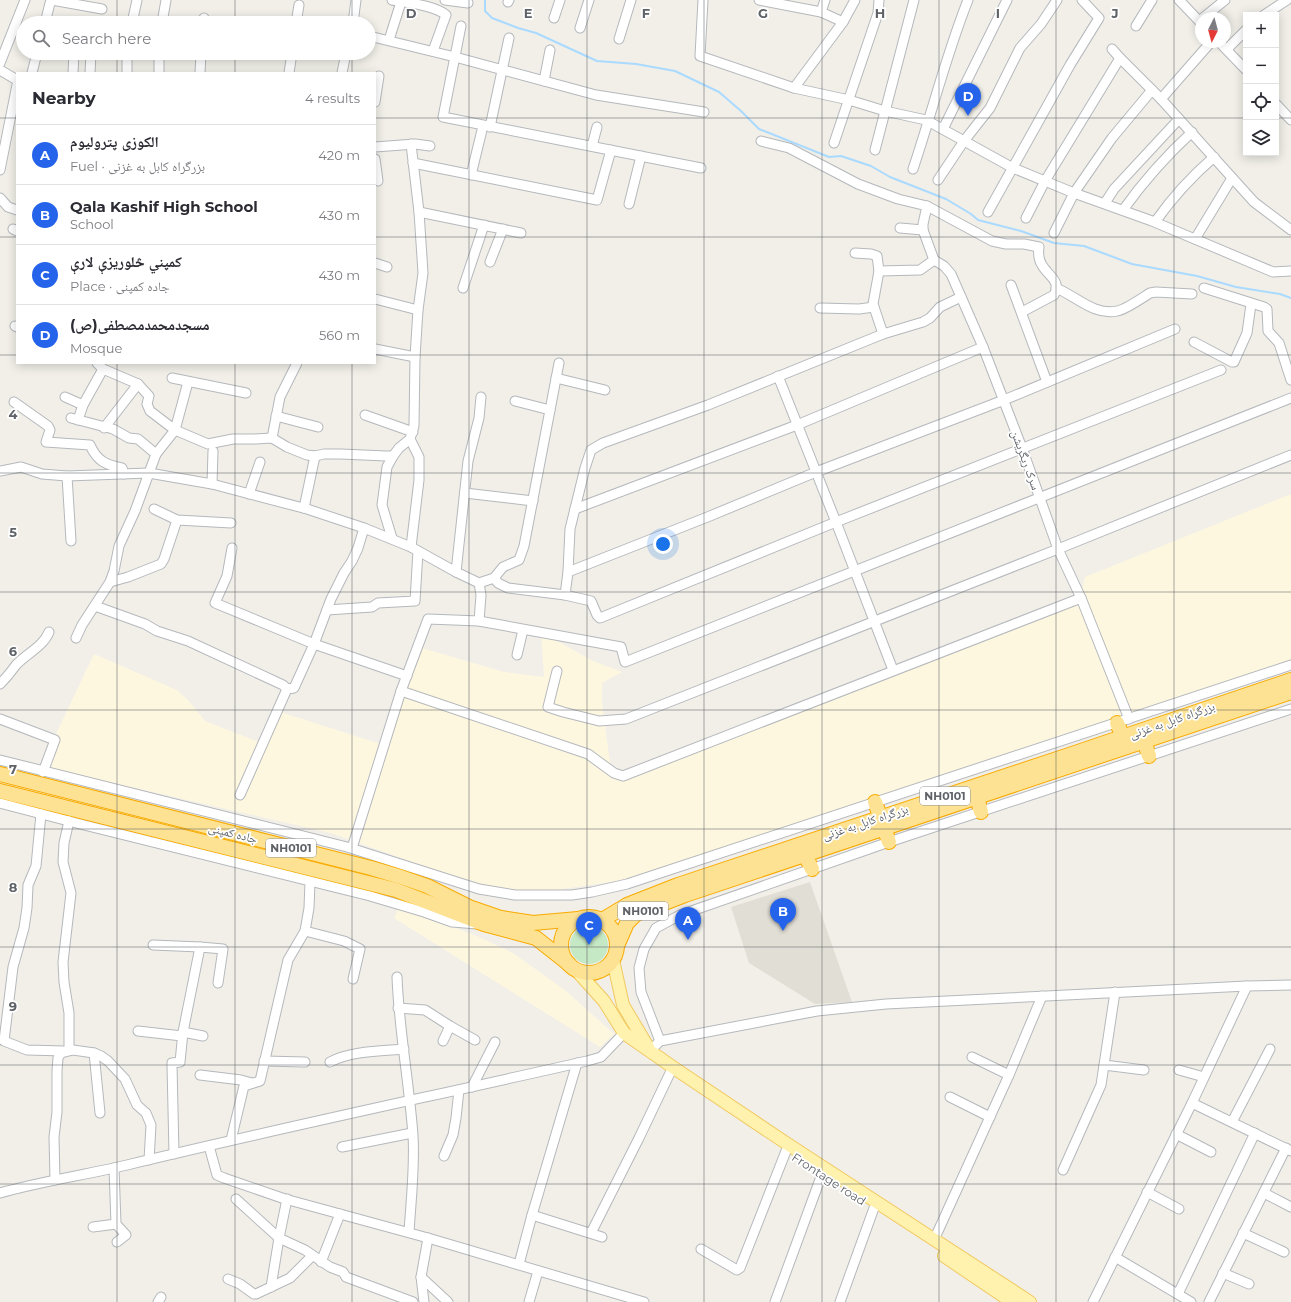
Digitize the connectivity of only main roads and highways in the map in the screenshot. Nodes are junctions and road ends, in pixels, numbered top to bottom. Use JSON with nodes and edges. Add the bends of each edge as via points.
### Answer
{"nodes":[{"id":1,"x":1291,"y":680,"type":"edge"},
{"id":2,"x":1291,"y":692,"type":"edge"},
{"id":3,"x":1123,"y":721,"type":"road end"},
{"id":4,"x":1123,"y":737,"type":"junction"},
{"id":5,"x":1144,"y":741,"type":"junction"},
{"id":6,"x":1109,"y":747,"type":"junction"},
{"id":7,"x":1149,"y":756,"type":"road end"},
{"id":8,"x":0,"y":774,"type":"edge"},
{"id":9,"x":0,"y":790,"type":"edge"},
{"id":10,"x":977,"y":797,"type":"junction"},
{"id":11,"x":875,"y":802,"type":"road end"},
{"id":12,"x":981,"y":812,"type":"road end"},
{"id":13,"x":882,"y":823,"type":"junction"},
{"id":14,"x":889,"y":842,"type":"road end"},
{"id":15,"x":805,"y":855,"type":"junction"},
{"id":16,"x":812,"y":869,"type":"road end"},
{"id":17,"x":578,"y":919,"type":"junction"},
{"id":18,"x":602,"y":920,"type":"junction"},
{"id":19,"x":617,"y":946,"type":"junction"},
{"id":20,"x":613,"y":960,"type":"junction"},
{"id":21,"x":573,"y":967,"type":"junction"},
{"id":22,"x":650,"y":1051,"type":"junction"},
{"id":23,"x":1012,"y":1302,"type":"edge"},
{"id":24,"x":1030,"y":1302,"type":"edge"}],
"edges":[{"from":1,"to":4,"type":"highway","name":"بزرگراه کابل به غزنی","number":"NH0101"},
{"from":2,"to":5,"type":"highway","name":"بزرگراه کابل به غزنی","number":"NH0101"},
{"from":3,"to":4,"type":"highway"},
{"from":4,"to":6,"type":"highway","name":"بزرگراه کابل به غزنی","number":"NH0101"},
{"from":5,"to":6,"type":"highway","name":"بزرگراه کابل به غزنی","number":"NH0101"},
{"from":5,"to":7,"type":"highway"},
{"from":6,"to":10,"type":"highway","name":"بزرگراه کابل به غزنی","number":"NH0101"},
{"from":6,"to":13,"type":"highway","name":"بزرگراه کابل به غزنی","number":"NH0101"},
{"from":8,"to":17,"type":"highway","name":"جاده کمپنی","number":"NH0101","via":[[371,868],[420,884],[469,907],[501,918],[533,923]]},
{"from":9,"to":21,"type":"highway","name":"جاده کمپنی","number":"NH0101","via":[[396,890],[484,924],[536,938]]},
{"from":10,"to":12,"type":"highway"},
{"from":10,"to":13,"type":"highway","name":"بزرگراه کابل به غزنی","number":"NH0101"},
{"from":11,"to":13,"type":"highway"},
{"from":13,"to":14,"type":"highway"},
{"from":13,"to":15,"type":"highway","name":"بزرگراه کابل به غزنی","number":"NH0101"},
{"from":13,"to":18,"type":"highway","name":"بزرگراه کابل به غزنی","number":"NH0101","via":[[678,884],[627,905]]},
{"from":15,"to":16,"type":"highway"},
{"from":15,"to":19,"type":"highway","name":"بزرگراه کابل به غزنی","number":"NH0101","via":[[636,914],[627,923]]},
{"from":17,"to":18,"type":"highway","number":"NH0101","via":[[594,917]]},
{"from":17,"to":21,"type":"highway","via":[[568,927],[562,939],[562,952]]},
{"from":18,"to":19,"type":"highway","number":"NH0101","via":[[613,930]]},
{"from":19,"to":20,"type":"highway","number":"NH0101"},
{"from":20,"to":21,"type":"highway","via":[[594,972],[588,973]]},
{"from":20,"to":22,"type":"main road","via":[[623,1005]]},
{"from":21,"to":22,"type":"main road","via":[[604,1001],[624,1033]]},
{"from":22,"to":23,"type":"main road","name":"Frontage road","via":[[670,1073]]},
{"from":22,"to":24,"type":"main road"}]}
